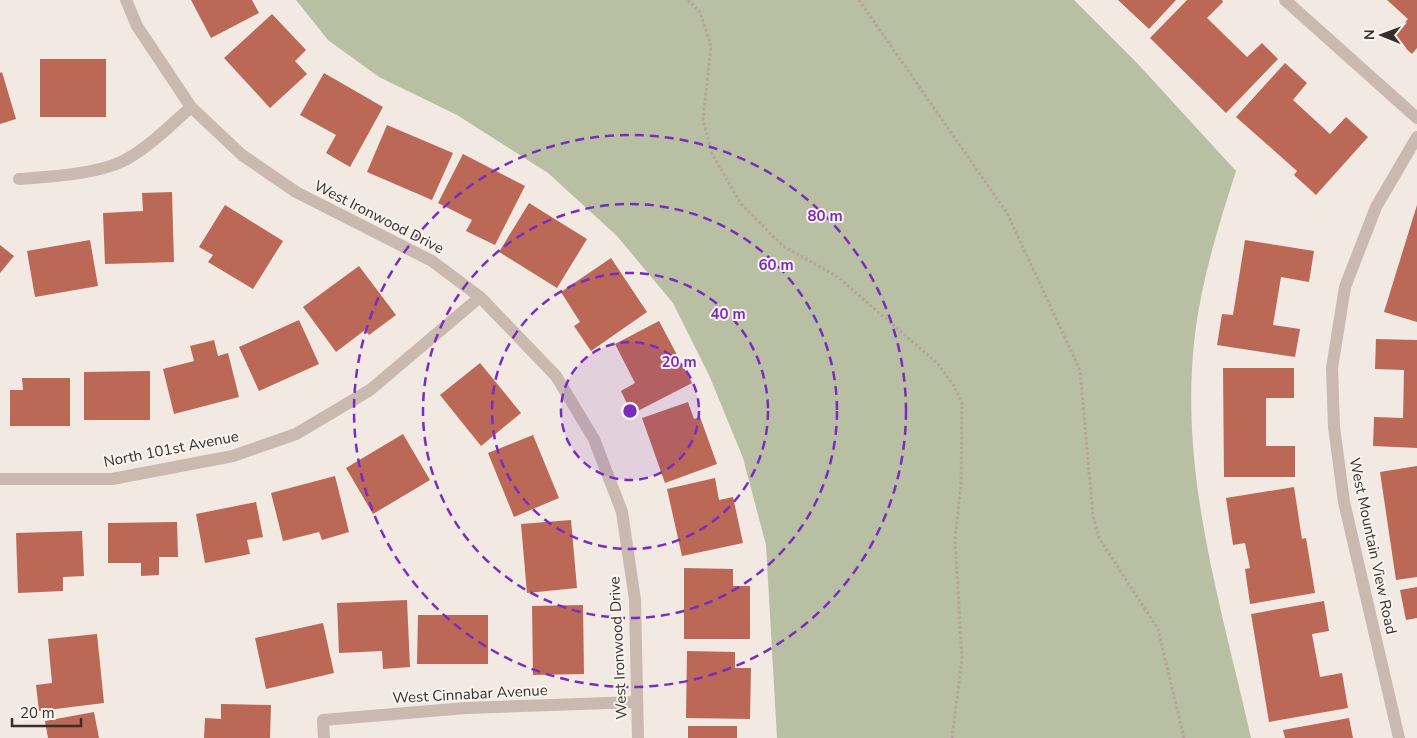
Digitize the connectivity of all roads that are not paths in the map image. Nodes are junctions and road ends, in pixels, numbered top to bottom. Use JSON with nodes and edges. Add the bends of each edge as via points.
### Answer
{"nodes":[{"id":1,"x":126,"y":0,"type":"edge"},
{"id":2,"x":1285,"y":0,"type":"edge"},
{"id":3,"x":191,"y":107,"type":"junction"},
{"id":4,"x":1417,"y":118,"type":"edge"},
{"id":5,"x":1417,"y":137,"type":"edge"},
{"id":6,"x":19,"y":179,"type":"dead end"},
{"id":7,"x":480,"y":297,"type":"junction"},
{"id":8,"x":0,"y":479,"type":"edge"},
{"id":9,"x":637,"y":702,"type":"junction"},
{"id":10,"x":324,"y":738,"type":"edge"},
{"id":11,"x":638,"y":738,"type":"edge"},
{"id":12,"x":1399,"y":738,"type":"edge"}],
"edges":[{"from":1,"to":3,"type":"street","name":"West Ironwood Drive","via":[[137,26]]},
{"from":2,"to":4,"type":"street"},
{"from":3,"to":6,"type":"street","via":[[156,139],[124,161],[72,175]]},
{"from":3,"to":7,"type":"street","name":"West Ironwood Drive","via":[[242,155],[296,192],[432,261]]},
{"from":5,"to":12,"type":"street","name":"West Mountain View Road","via":[[1376,208],[1345,287],[1332,368],[1334,427],[1344,502]]},
{"from":7,"to":8,"type":"street","name":"North 101st Avenue","via":[[370,390],[296,434],[233,456],[112,479]]},
{"from":7,"to":9,"type":"street","name":"West Ironwood Drive","via":[[556,376],[594,440],[622,512],[635,600]]},
{"from":9,"to":10,"type":"street","name":"West Cinnabar Avenue","via":[[466,708],[323,720]]},
{"from":9,"to":11,"type":"street","name":"West Ironwood Drive"}]}
